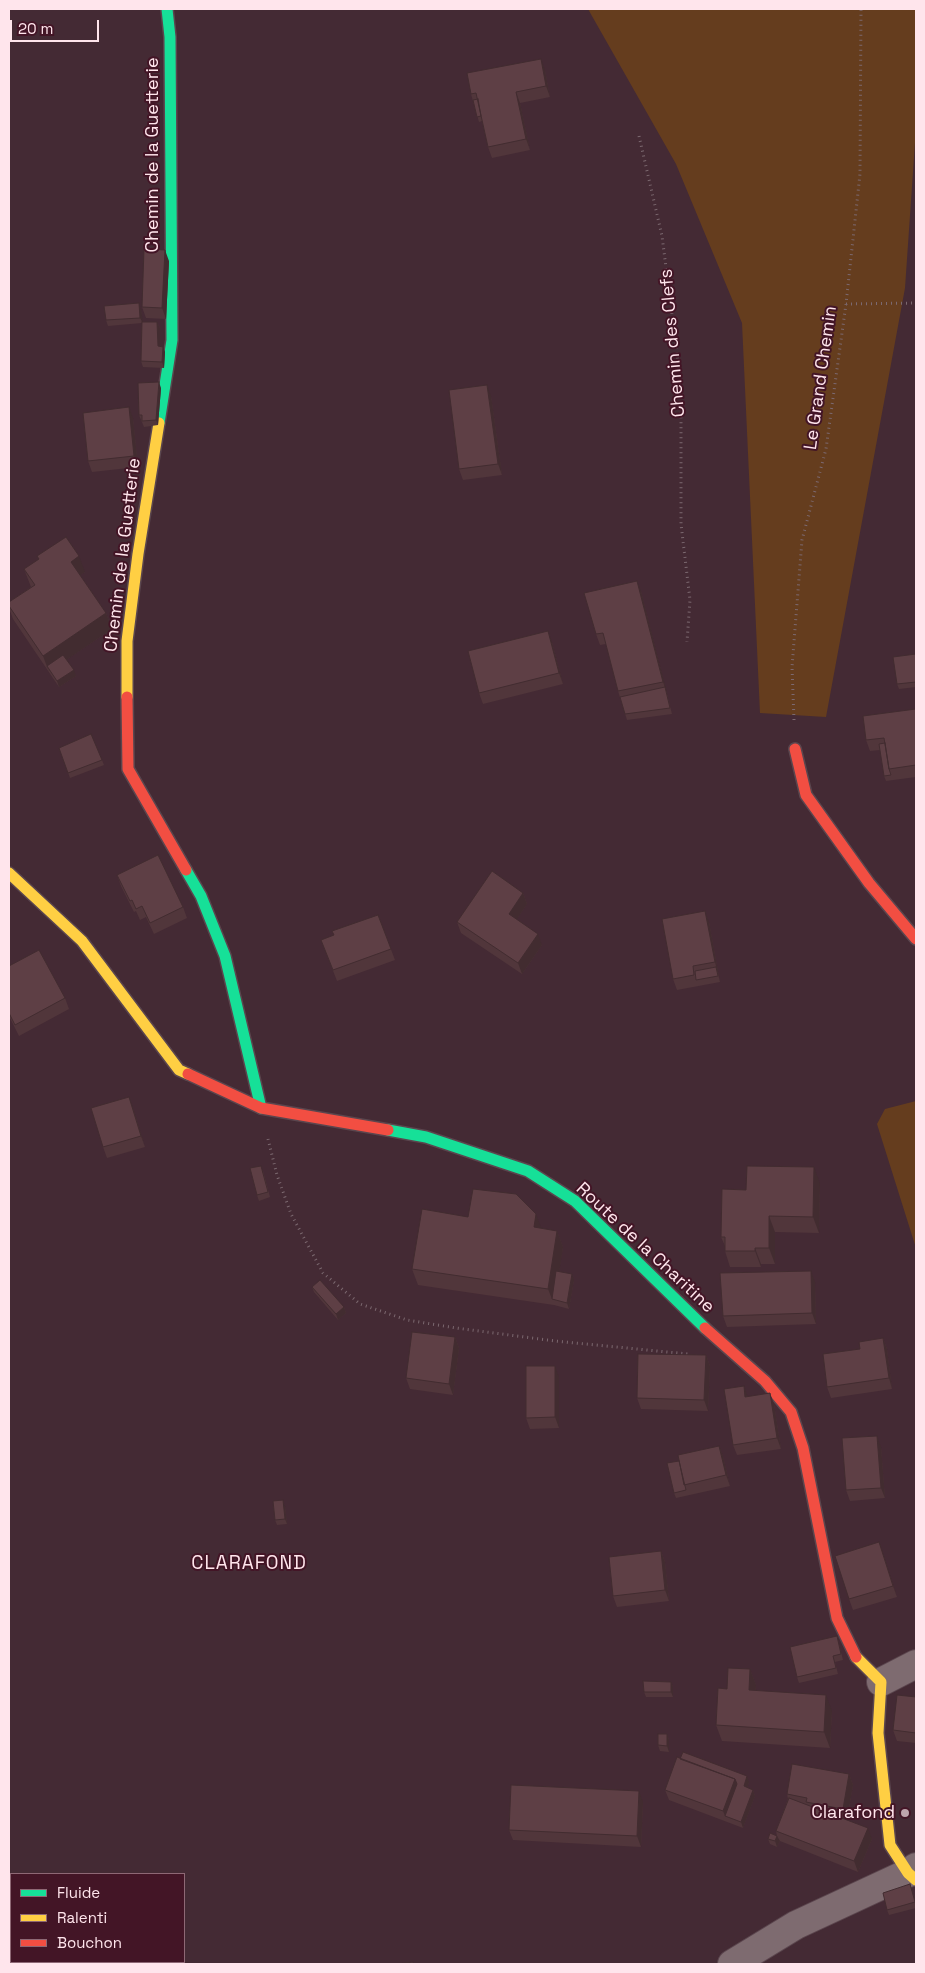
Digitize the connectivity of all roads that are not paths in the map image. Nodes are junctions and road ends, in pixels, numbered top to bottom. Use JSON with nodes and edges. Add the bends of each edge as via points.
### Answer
{"nodes":[{"id":1,"x":167,"y":9,"type":"edge"},
{"id":2,"x":796,"y":749,"type":"road end"},
{"id":3,"x":9,"y":873,"type":"edge"},
{"id":4,"x":916,"y":939,"type":"edge"},
{"id":5,"x":261,"y":1108,"type":"junction"},
{"id":6,"x":916,"y":1664,"type":"edge"},
{"id":7,"x":881,"y":1682,"type":"junction"},
{"id":8,"x":914,"y":1873,"type":"edge"},
{"id":9,"x":732,"y":1964,"type":"edge"}],
"edges":[{"from":1,"to":5,"type":"street","name":"Chemin de la Guetterie","via":[[170,37],[172,340],[127,641],[128,769],[201,896],[225,956]]},
{"from":2,"to":4,"type":"street","via":[[806,795],[869,883]]},
{"from":3,"to":5,"type":"street","name":"Route de la Charitine","via":[[82,941],[179,1070]]},
{"from":5,"to":7,"type":"street","name":"Route de la Charitine","via":[[426,1137],[528,1171],[575,1201],[765,1381],[791,1412],[803,1448],[837,1618],[854,1654]]},
{"from":6,"to":7,"type":"street"},
{"from":7,"to":8,"type":"street","via":[[878,1733],[890,1845]]},
{"from":8,"to":9,"type":"street","via":[[796,1925]]}]}
